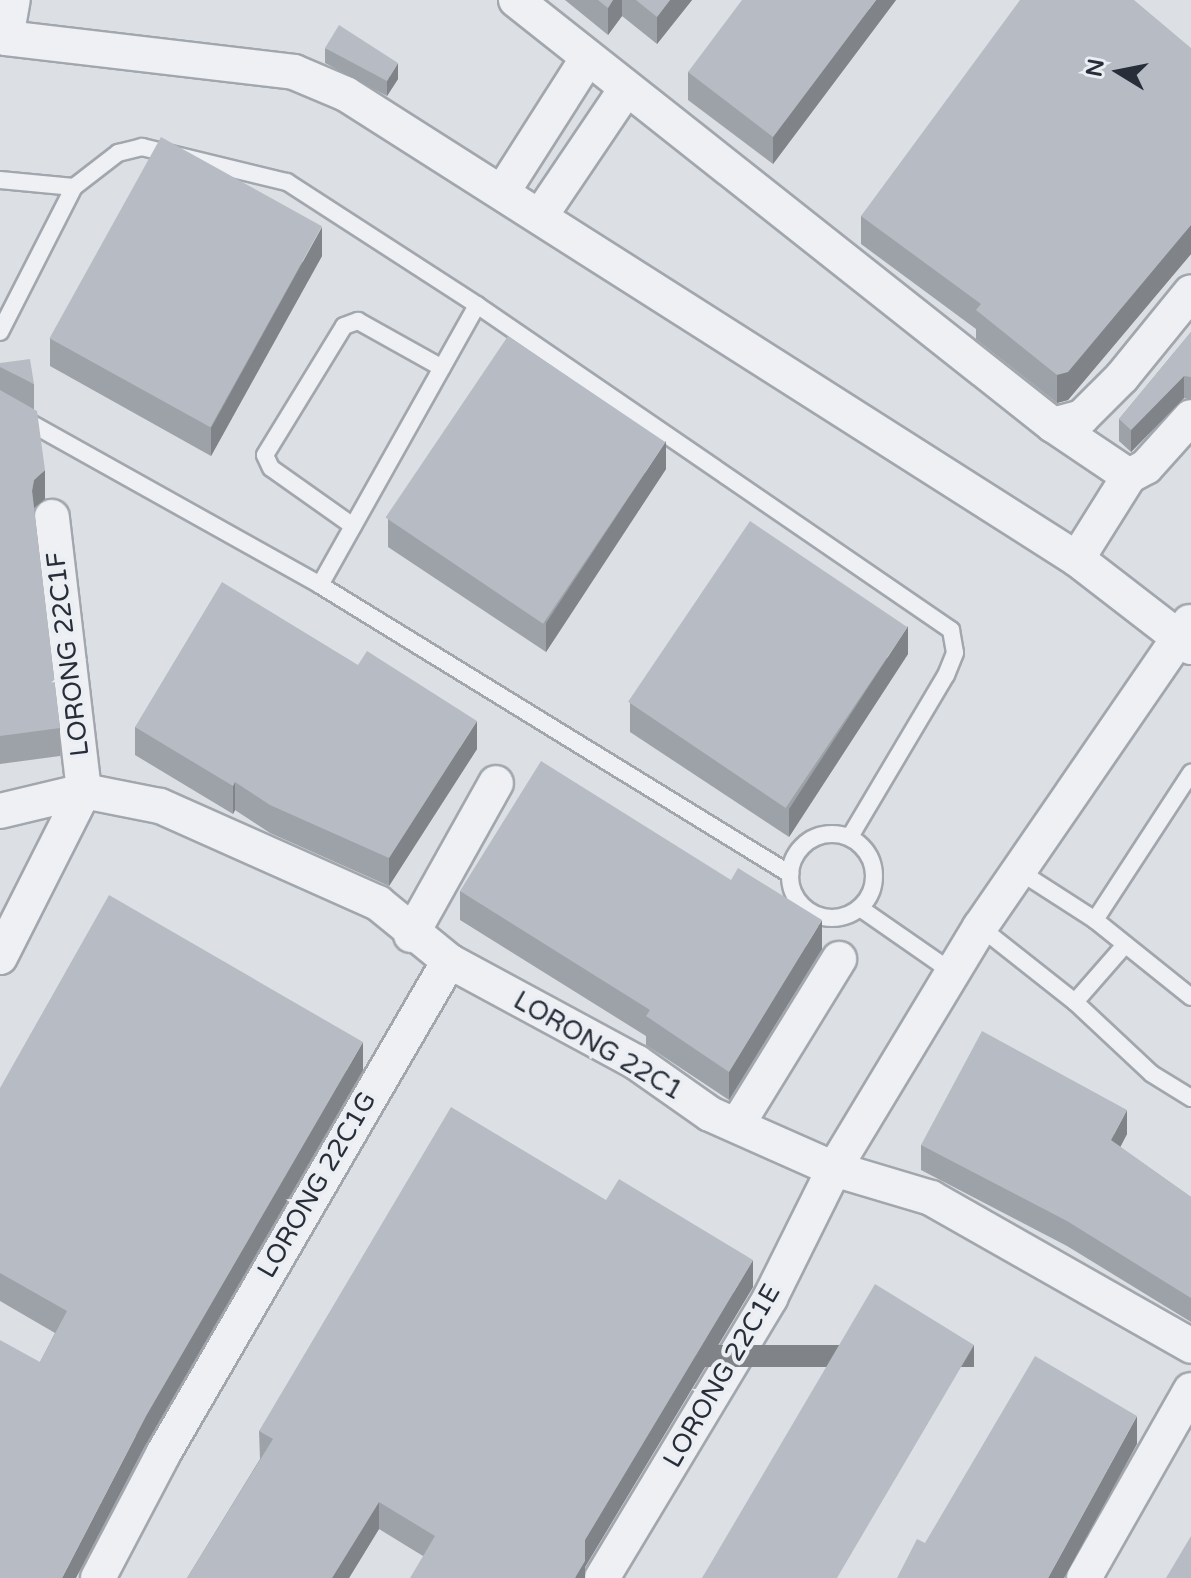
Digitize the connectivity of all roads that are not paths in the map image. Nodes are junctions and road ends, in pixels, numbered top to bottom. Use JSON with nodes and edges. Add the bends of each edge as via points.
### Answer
{"nodes":[{"id":1,"x":13,"y":0,"type":"edge"},
{"id":2,"x":516,"y":0,"type":"edge"},
{"id":3,"x":3,"y":38,"type":"edge"},
{"id":4,"x":587,"y":59,"type":"junction"},
{"id":5,"x":626,"y":89,"type":"junction"},
{"id":6,"x":0,"y":180,"type":"edge"},
{"id":7,"x":74,"y":187,"type":"junction"},
{"id":8,"x":503,"y":191,"type":"junction"},
{"id":9,"x":541,"y":215,"type":"junction"},
{"id":10,"x":1191,"y":292,"type":"edge"},
{"id":11,"x":477,"y":305,"type":"junction"},
{"id":12,"x":0,"y":332,"type":"edge"},
{"id":13,"x":442,"y":368,"type":"junction"},
{"id":14,"x":0,"y":406,"type":"edge"},
{"id":15,"x":1191,"y":417,"type":"edge"},
{"id":16,"x":1053,"y":425,"type":"junction"},
{"id":17,"x":1129,"y":476,"type":"junction"},
{"id":18,"x":52,"y":517,"type":"dead end"},
{"id":19,"x":353,"y":526,"type":"junction"},
{"id":20,"x":1077,"y":559,"type":"junction"},
{"id":21,"x":320,"y":585,"type":"junction"},
{"id":22,"x":1186,"y":635,"type":"edge"},
{"id":23,"x":1191,"y":773,"type":"edge"},
{"id":24,"x":496,"y":783,"type":"dead end"},
{"id":25,"x":84,"y":791,"type":"junction"},
{"id":26,"x":0,"y":811,"type":"edge"},
{"id":27,"x":850,"y":837,"type":"junction"},
{"id":28,"x":1016,"y":869,"type":"junction"},
{"id":29,"x":790,"y":874,"type":"junction"},
{"id":30,"x":860,"y":908,"type":"junction"},
{"id":31,"x":1095,"y":920,"type":"junction"},
{"id":32,"x":980,"y":927,"type":"junction"},
{"id":33,"x":411,"y":935,"type":"junction"},
{"id":34,"x":1124,"y":946,"type":"junction"},
{"id":35,"x":0,"y":957,"type":"edge"},
{"id":36,"x":839,"y":959,"type":"dead end"},
{"id":37,"x":449,"y":961,"type":"junction"},
{"id":38,"x":952,"y":972,"type":"junction"},
{"id":39,"x":1191,"y":997,"type":"edge"},
{"id":40,"x":1075,"y":1002,"type":"junction"},
{"id":41,"x":1191,"y":1098,"type":"edge"},
{"id":42,"x":737,"y":1125,"type":"junction"},
{"id":43,"x":834,"y":1169,"type":"junction"},
{"id":44,"x":1191,"y":1346,"type":"edge"},
{"id":45,"x":1191,"y":1390,"type":"edge"},
{"id":46,"x":98,"y":1578,"type":"edge"},
{"id":47,"x":602,"y":1578,"type":"edge"},
{"id":48,"x":1084,"y":1578,"type":"edge"}],
"edges":[{"from":1,"to":3,"type":"street"},
{"from":2,"to":4,"type":"street"},
{"from":3,"to":8,"type":"street","via":[[294,72],[346,94]]},
{"from":4,"to":5,"type":"street"},
{"from":4,"to":8,"type":"street"},
{"from":5,"to":9,"type":"street"},
{"from":5,"to":16,"type":"street"},
{"from":6,"to":7,"type":"lane"},
{"from":7,"to":11,"type":"lane","via":[[118,153],[142,147],[287,182]]},
{"from":7,"to":12,"type":"lane"},
{"from":8,"to":9,"type":"street"},
{"from":9,"to":20,"type":"street"},
{"from":10,"to":16,"type":"street","via":[[1082,417]]},
{"from":11,"to":13,"type":"lane"},
{"from":11,"to":27,"type":"lane","via":[[951,630],[955,653],[946,675]]},
{"from":13,"to":19,"type":"lane"},
{"from":13,"to":19,"type":"lane","via":[[358,321],[344,326],[265,455],[271,468]]},
{"from":14,"to":21,"type":"lane"},
{"from":15,"to":17,"type":"street","via":[[1146,467]]},
{"from":16,"to":17,"type":"street"},
{"from":17,"to":20,"type":"street"},
{"from":18,"to":25,"type":"street","name":"LORONG 22C1F"},
{"from":19,"to":21,"type":"lane"},
{"from":20,"to":22,"type":"street"},
{"from":21,"to":29,"type":"lane"},
{"from":22,"to":28,"type":"street","name":"LORONG 22C1E"},
{"from":23,"to":31,"type":"lane"},
{"from":24,"to":33,"type":"street"},
{"from":25,"to":26,"type":"street","name":"LORONG 22C1"},
{"from":25,"to":33,"type":"street","name":"LORONG 22C1","via":[[160,806],[378,903]]},
{"from":25,"to":35,"type":"street"},
{"from":27,"to":29,"type":"lane","via":[[818,835],[794,857]]},
{"from":27,"to":30,"type":"lane","via":[[864,847],[875,878]]},
{"from":28,"to":31,"type":"lane"},
{"from":28,"to":32,"type":"street","name":"LORONG 22C1E"},
{"from":29,"to":30,"type":"lane","via":[[792,890],[814,915],[846,917]]},
{"from":30,"to":38,"type":"lane"},
{"from":31,"to":34,"type":"lane"},
{"from":32,"to":38,"type":"street","name":"LORONG 22C1E"},
{"from":32,"to":40,"type":"lane"},
{"from":33,"to":37,"type":"street","name":"LORONG 22C1"},
{"from":34,"to":39,"type":"lane"},
{"from":34,"to":40,"type":"lane"},
{"from":36,"to":42,"type":"street"},
{"from":37,"to":42,"type":"street","name":"LORONG 22C1","via":[[636,1062],[710,1114]]},
{"from":37,"to":46,"type":"street","name":"LORONG 22C1G"},
{"from":38,"to":43,"type":"street","name":"LORONG 22C1E"},
{"from":40,"to":41,"type":"lane","via":[[1152,1074]]},
{"from":42,"to":43,"type":"street","name":"LORONG 22C1"},
{"from":43,"to":44,"type":"street","name":"LORONG 22C1","via":[[931,1198]]},
{"from":43,"to":47,"type":"street","name":"LORONG 22C1E","via":[[770,1298]]},
{"from":45,"to":48,"type":"street"}]}
